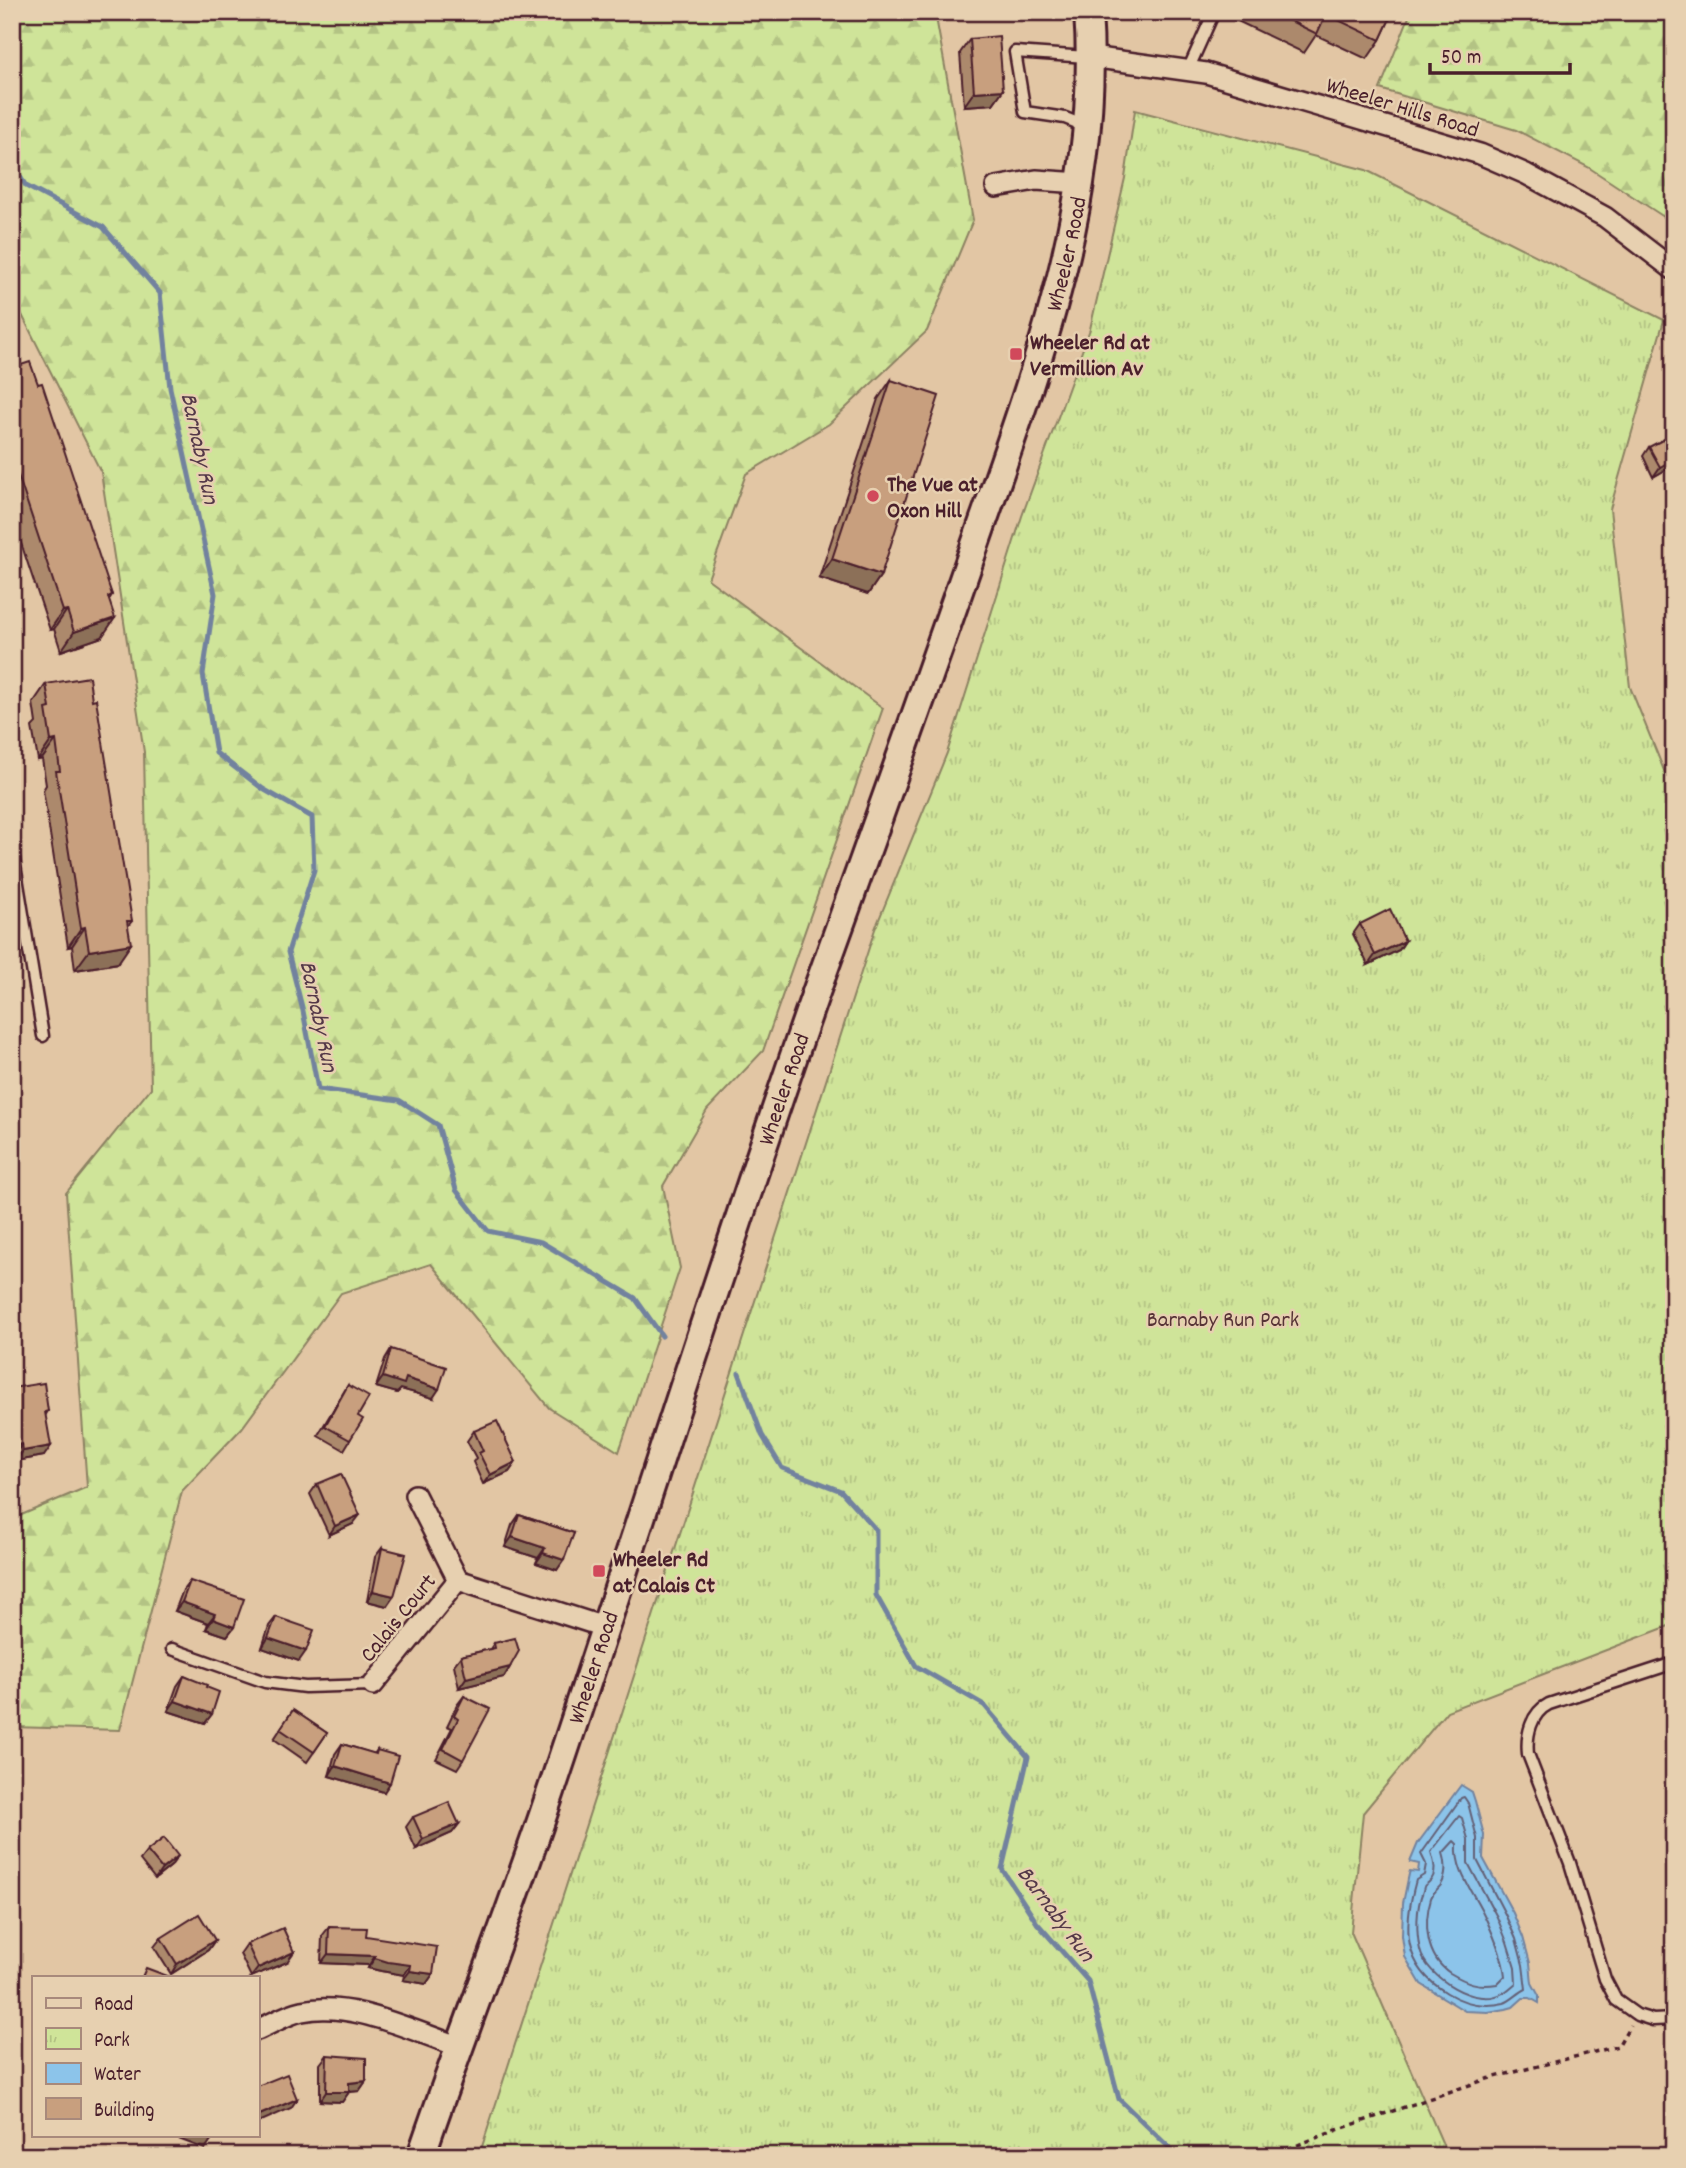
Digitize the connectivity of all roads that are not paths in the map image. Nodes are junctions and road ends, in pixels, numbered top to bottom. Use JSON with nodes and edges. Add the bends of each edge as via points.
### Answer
{"nodes":[{"id":1,"x":1088,"y":12,"type":"edge"},
{"id":2,"x":1214,"y":12,"type":"edge"},
{"id":3,"x":1091,"y":57,"type":"junction"},
{"id":4,"x":1188,"y":70,"type":"junction"},
{"id":5,"x":1088,"y":127,"type":"junction"},
{"id":6,"x":1081,"y":183,"type":"junction"},
{"id":7,"x":996,"y":187,"type":"dead end"},
{"id":8,"x":1674,"y":270,"type":"edge"},
{"id":9,"x":12,"y":846,"type":"edge"},
{"id":10,"x":43,"y":1036,"type":"dead end"},
{"id":11,"x":415,"y":1495,"type":"dead end"},
{"id":12,"x":458,"y":1580,"type":"junction"},
{"id":13,"x":604,"y":1628,"type":"junction"},
{"id":14,"x":172,"y":1649,"type":"dead end"},
{"id":15,"x":1674,"y":1663,"type":"edge"},
{"id":16,"x":373,"y":1685,"type":"joint"},
{"id":17,"x":1674,"y":2019,"type":"edge"},
{"id":18,"x":259,"y":2030,"type":"edge"},
{"id":19,"x":458,"y":2046,"type":"junction"},
{"id":20,"x":421,"y":2156,"type":"edge"}],
"edges":[{"from":1,"to":3,"type":"main road","name":"Wheeler Road"},
{"from":2,"to":4,"type":"lane"},
{"from":3,"to":4,"type":"street","name":"Wheeler Hills Road"},
{"from":3,"to":5,"type":"main road","name":"Wheeler Road"},
{"from":3,"to":5,"type":"lane","via":[[1015,52],[1025,112]]},
{"from":4,"to":8,"type":"street","name":"Wheeler Hills Road","via":[[1480,154],[1605,217]]},
{"from":5,"to":6,"type":"main road","name":"Wheeler Road"},
{"from":6,"to":7,"type":"street","via":[[1036,180]]},
{"from":6,"to":13,"type":"main road","name":"Wheeler Road","via":[[1059,286],[1016,425],[777,1107]]},
{"from":9,"to":10,"type":"lane"},
{"from":11,"to":12,"type":"street","name":"Calais Court"},
{"from":12,"to":13,"type":"street","name":"Calais Court"},
{"from":12,"to":16,"type":"street","name":"Calais Court"},
{"from":13,"to":19,"type":"main road","name":"Wheeler Road"},
{"from":14,"to":16,"type":"lane","via":[[265,1682],[305,1687]]},
{"from":15,"to":17,"type":"lane","via":[[1539,1709],[1526,1738],[1605,1979],[1616,2000],[1637,2015]]},
{"from":18,"to":19,"type":"street","via":[[300,2011],[324,2008],[348,2010]]},
{"from":19,"to":20,"type":"main road","name":"Wheeler Road"}]}
